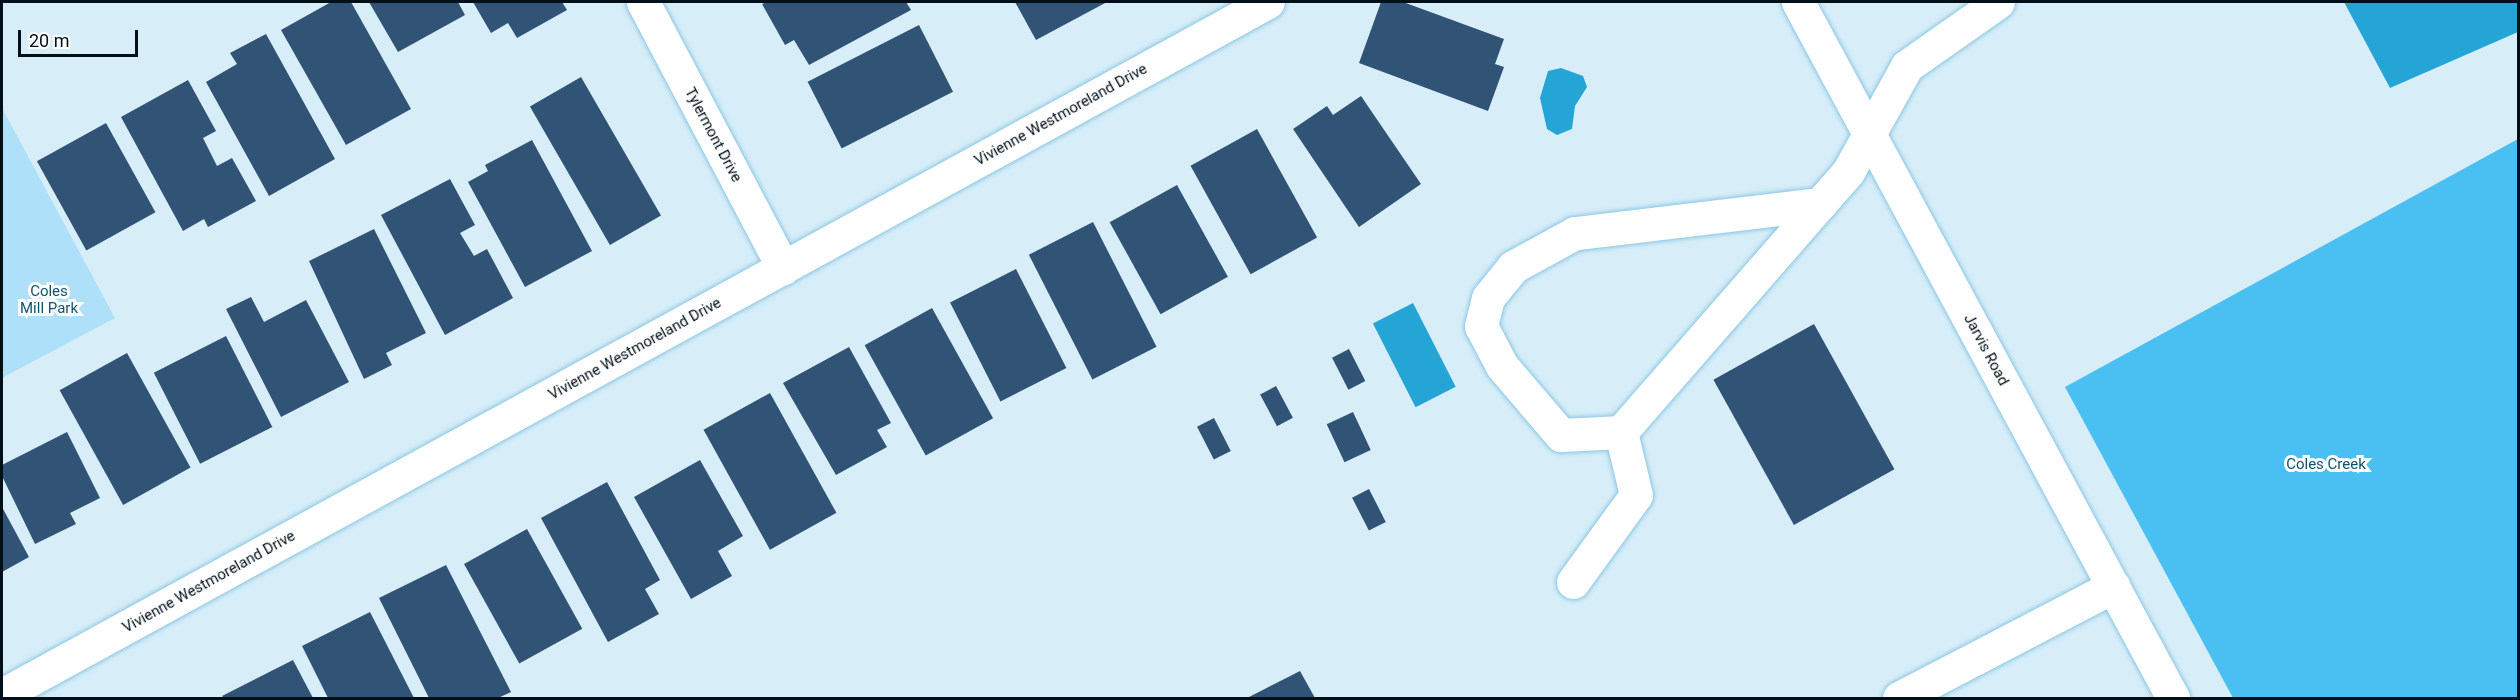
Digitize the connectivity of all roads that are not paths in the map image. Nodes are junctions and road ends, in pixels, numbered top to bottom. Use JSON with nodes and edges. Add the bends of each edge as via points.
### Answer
{"nodes":[{"id":1,"x":643,"y":2,"type":"edge"},
{"id":2,"x":1268,"y":2,"type":"edge"},
{"id":3,"x":1798,"y":2,"type":"edge"},
{"id":4,"x":1998,"y":2,"type":"edge"},
{"id":5,"x":1869,"y":132,"type":"junction"},
{"id":6,"x":1820,"y":204,"type":"junction"},
{"id":7,"x":783,"y":268,"type":"junction"},
{"id":8,"x":1621,"y":432,"type":"junction"},
{"id":9,"x":1573,"y":582,"type":"dead end"},
{"id":10,"x":2114,"y":586,"type":"junction"},
{"id":11,"x":2,"y":695,"type":"edge"},
{"id":12,"x":1899,"y":699,"type":"edge"},
{"id":13,"x":2173,"y":699,"type":"edge"}],
"edges":[{"from":1,"to":7,"type":"street","name":"Tylermont Drive"},
{"from":2,"to":7,"type":"street","name":"Vivienne Westmoreland Drive"},
{"from":3,"to":5,"type":"street","name":"Jarvis Road"},
{"from":4,"to":5,"type":"street","via":[[1907,66]]},
{"from":5,"to":6,"type":"street","via":[[1848,172]]},
{"from":5,"to":10,"type":"street","name":"Jarvis Road"},
{"from":6,"to":8,"type":"street"},
{"from":6,"to":8,"type":"street","via":[[1575,233],[1513,267],[1488,298],[1481,326],[1502,366],[1561,435]]},
{"from":7,"to":11,"type":"street","name":"Vivienne Westmoreland Drive"},
{"from":8,"to":9,"type":"street","via":[[1636,495]]},
{"from":10,"to":12,"type":"street"},
{"from":10,"to":13,"type":"street","name":"Jarvis Road"}]}
